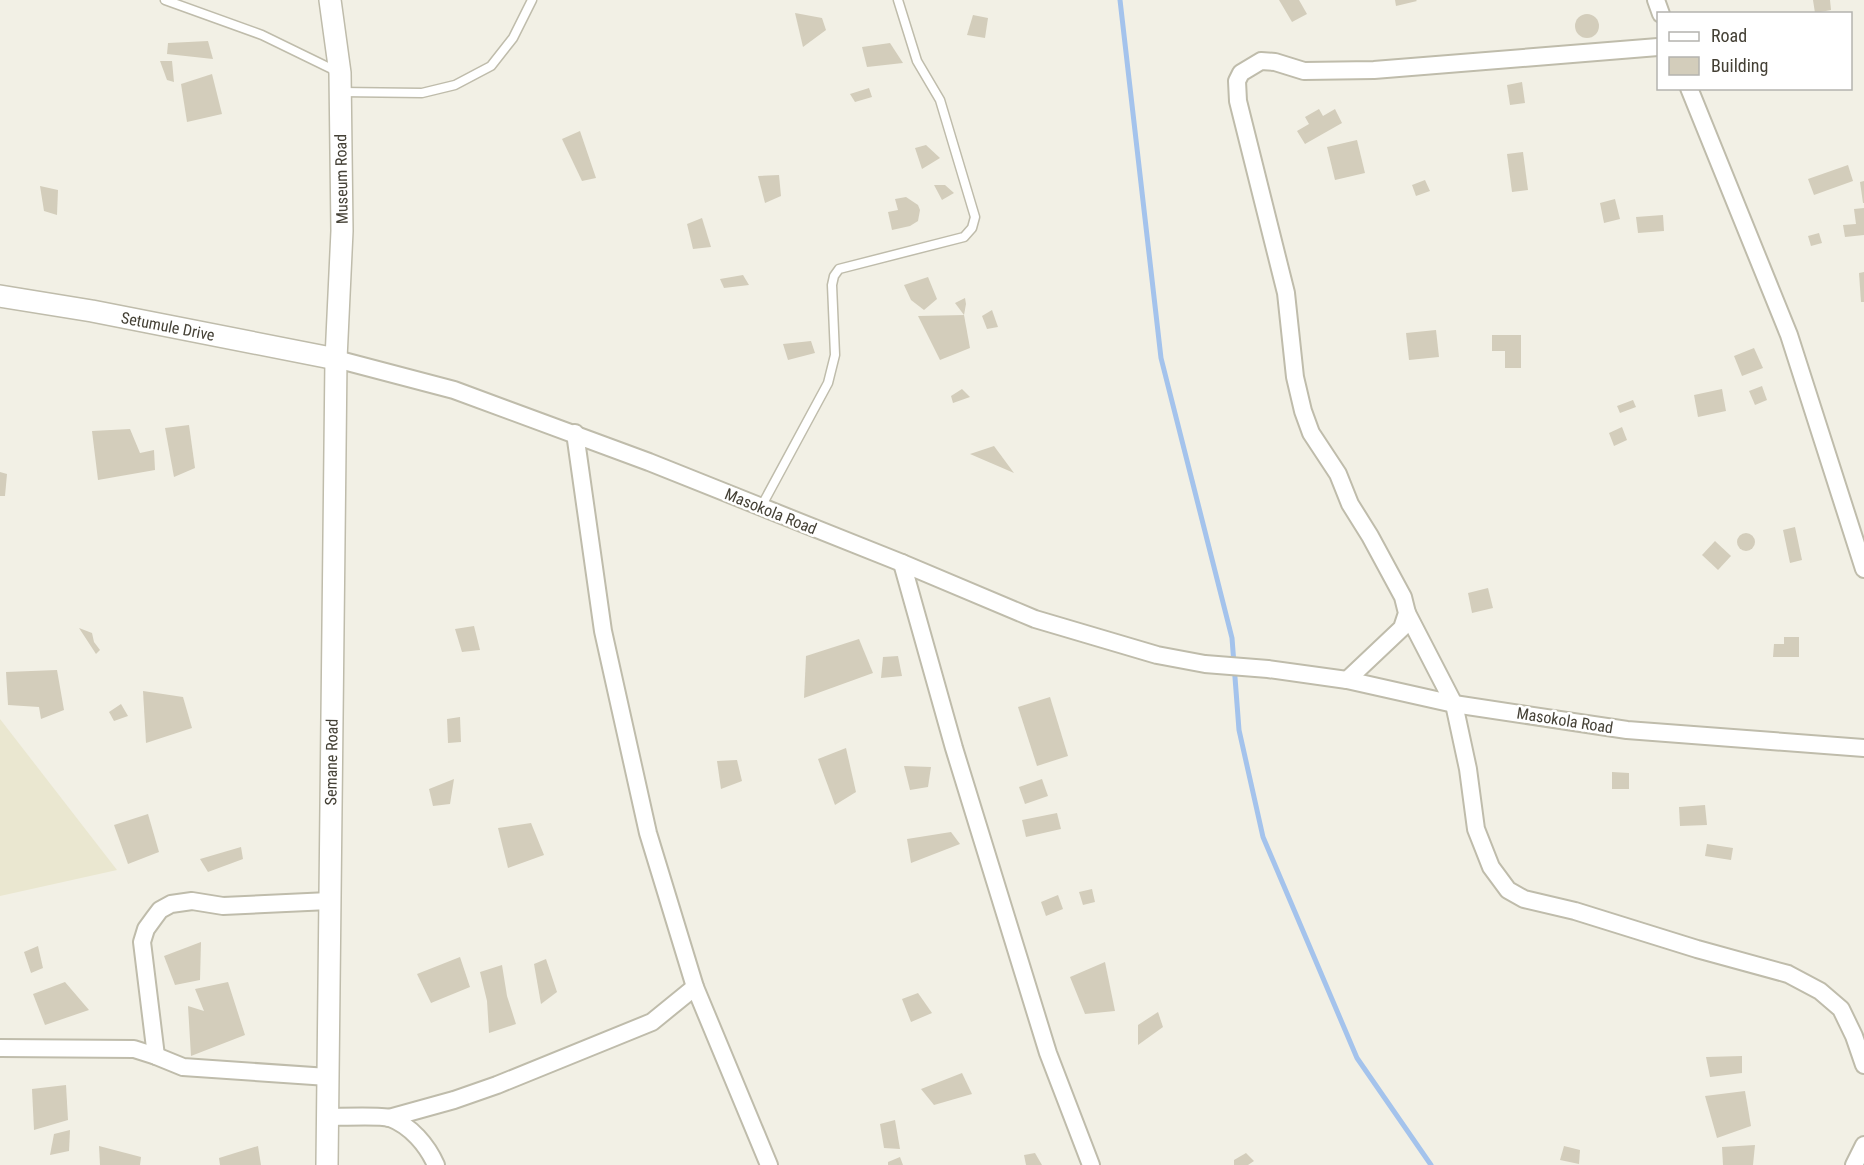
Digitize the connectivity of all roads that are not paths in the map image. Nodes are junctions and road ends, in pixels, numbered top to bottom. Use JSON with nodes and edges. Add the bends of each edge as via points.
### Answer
{"nodes":[{"id":1,"x":165,"y":0,"type":"edge"},
{"id":2,"x":330,"y":0,"type":"edge"},
{"id":3,"x":532,"y":0,"type":"edge"},
{"id":4,"x":898,"y":0,"type":"edge"},
{"id":5,"x":1657,"y":47,"type":"edge"},
{"id":6,"x":340,"y":82,"type":"junction"},
{"id":7,"x":1690,"y":90,"type":"edge"},
{"id":8,"x":0,"y":296,"type":"edge"},
{"id":9,"x":336,"y":359,"type":"junction"},
{"id":10,"x":575,"y":433,"type":"junction"},
{"id":11,"x":761,"y":507,"type":"junction"},
{"id":12,"x":902,"y":563,"type":"junction"},
{"id":13,"x":1864,"y":569,"type":"edge"},
{"id":14,"x":1407,"y":613,"type":"junction"},
{"id":15,"x":1347,"y":681,"type":"junction"},
{"id":16,"x":1454,"y":704,"type":"junction"},
{"id":17,"x":1864,"y":748,"type":"edge"},
{"id":18,"x":329,"y":902,"type":"junction"},
{"id":19,"x":695,"y":987,"type":"junction"},
{"id":20,"x":0,"y":1048,"type":"edge"},
{"id":21,"x":156,"y":1056,"type":"junction"},
{"id":22,"x":1864,"y":1065,"type":"edge"},
{"id":23,"x":328,"y":1077,"type":"junction"},
{"id":24,"x":328,"y":1118,"type":"junction"},
{"id":25,"x":389,"y":1118,"type":"junction"},
{"id":26,"x":1864,"y":1145,"type":"edge"},
{"id":27,"x":327,"y":1165,"type":"edge"},
{"id":28,"x":436,"y":1165,"type":"edge"},
{"id":29,"x":769,"y":1165,"type":"edge"},
{"id":30,"x":1091,"y":1165,"type":"edge"},
{"id":31,"x":1854,"y":1165,"type":"edge"}],
"edges":[{"from":1,"to":6,"type":"lane","via":[[262,35]]},
{"from":2,"to":6,"type":"street","name":"Museum Road"},
{"from":3,"to":6,"type":"lane","via":[[513,38],[491,66],[455,85],[422,93]]},
{"from":4,"to":11,"type":"lane","via":[[917,61],[940,100],[975,217],[964,237],[839,269],[832,285],[835,355],[828,383]]},
{"from":5,"to":14,"type":"street","via":[[1374,70],[1304,71],[1261,61],[1241,73],[1237,81],[1238,100],[1286,293],[1295,377],[1303,411],[1311,433],[1338,474],[1350,504],[1403,597]]},
{"from":6,"to":9,"type":"street","name":"Museum Road","via":[[342,231]]},
{"from":7,"to":13,"type":"street","via":[[1789,335]]},
{"from":8,"to":9,"type":"street","name":"Setumule Drive"},
{"from":9,"to":10,"type":"street","name":"Masokola Road","via":[[454,390]]},
{"from":9,"to":18,"type":"street","name":"Semane Road"},
{"from":10,"to":11,"type":"street","name":"Masokola Road"},
{"from":10,"to":19,"type":"street","via":[[603,631],[648,833]]},
{"from":11,"to":12,"type":"street","name":"Masokola Road"},
{"from":12,"to":15,"type":"street","name":"Masokola Road","via":[[1035,619],[1157,655]]},
{"from":12,"to":30,"type":"street","via":[[1048,1053]]},
{"from":14,"to":15,"type":"street","via":[[1402,628]]},
{"from":14,"to":16,"type":"street"},
{"from":15,"to":16,"type":"street","name":"Masokola Road"},
{"from":16,"to":17,"type":"street","name":"Masokola Road","via":[[1627,730]]},
{"from":16,"to":22,"type":"street","via":[[1476,829],[1491,867],[1508,890],[1524,899],[1788,974],[1820,991],[1840,1009]]},
{"from":18,"to":21,"type":"street","via":[[222,906],[192,901],[160,910],[142,942]]},
{"from":18,"to":23,"type":"street","name":"Semane Road"},
{"from":19,"to":25,"type":"street","via":[[652,1022],[497,1085]]},
{"from":19,"to":29,"type":"street"},
{"from":20,"to":21,"type":"street","via":[[135,1049]]},
{"from":21,"to":23,"type":"street","via":[[183,1067]]},
{"from":23,"to":24,"type":"street","name":"Semane Road"},
{"from":24,"to":25,"type":"street"},
{"from":24,"to":27,"type":"street","name":"Semane Road"},
{"from":25,"to":28,"type":"street","via":[[411,1131],[429,1149]]},
{"from":26,"to":31,"type":"street"}]}
